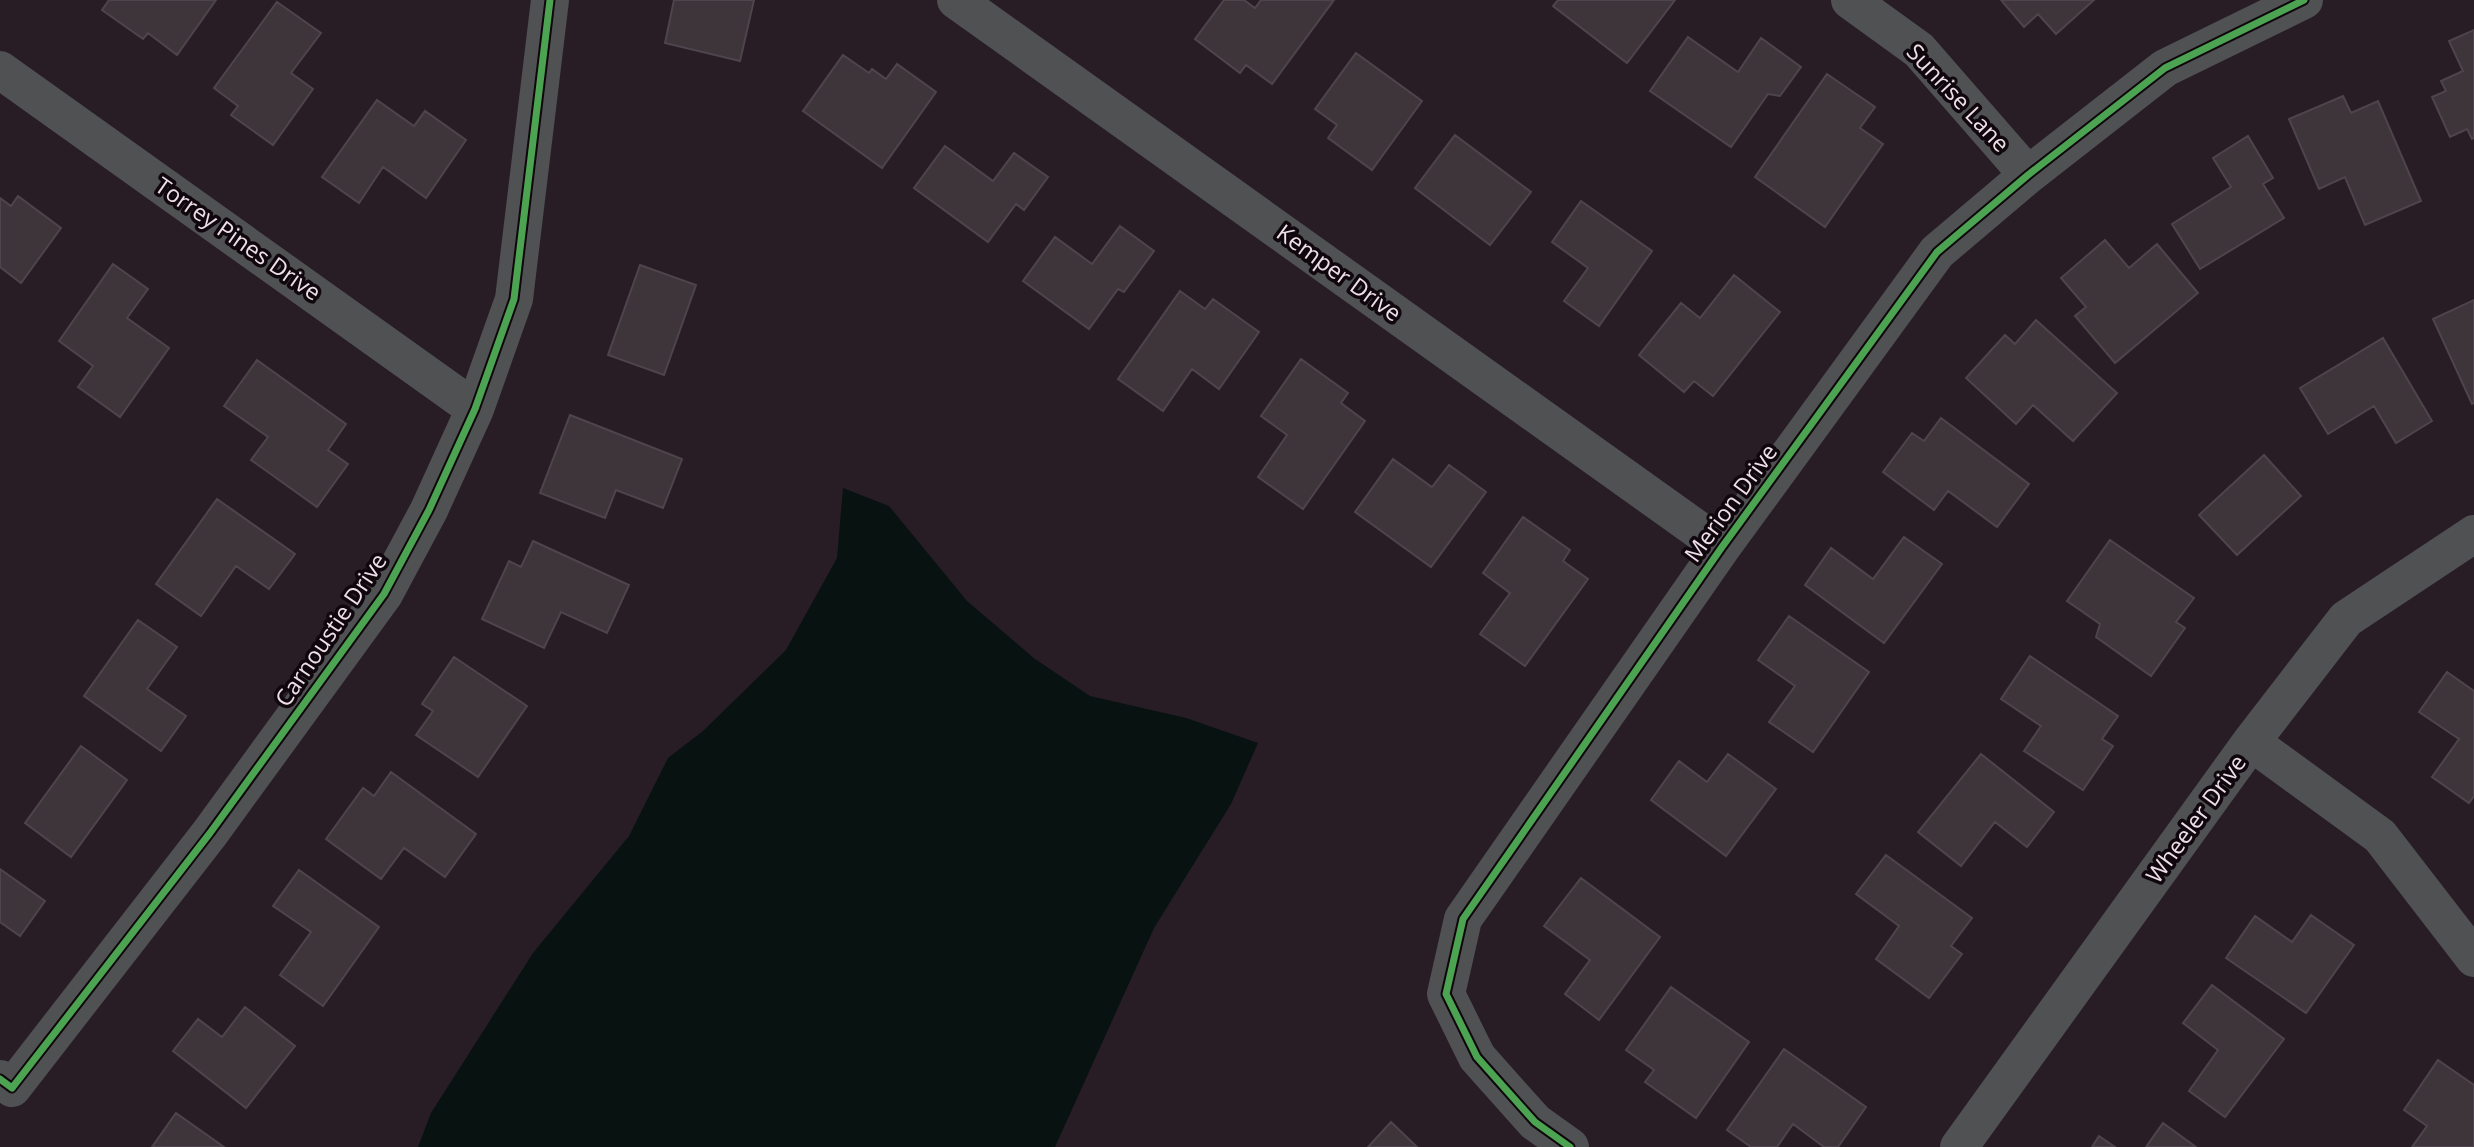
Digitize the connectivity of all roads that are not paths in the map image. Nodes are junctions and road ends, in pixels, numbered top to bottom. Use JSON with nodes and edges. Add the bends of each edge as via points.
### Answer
{"nodes":[{"id":1,"x":550,"y":0,"type":"edge"},
{"id":2,"x":957,"y":0,"type":"edge"},
{"id":3,"x":1850,"y":0,"type":"edge"},
{"id":4,"x":2304,"y":0,"type":"edge"},
{"id":5,"x":0,"y":70,"type":"edge"},
{"id":6,"x":2028,"y":175,"type":"junction"},
{"id":7,"x":475,"y":409,"type":"junction"},
{"id":8,"x":2474,"y":534,"type":"edge"},
{"id":9,"x":1722,"y":547,"type":"junction"},
{"id":10,"x":2251,"y":742,"type":"junction"},
{"id":11,"x":2474,"y":958,"type":"edge"},
{"id":12,"x":6,"y":1083,"type":"edge"},
{"id":13,"x":1570,"y":1147,"type":"edge"},
{"id":14,"x":1959,"y":1147,"type":"edge"}],
"edges":[{"from":1,"to":7,"type":"street","name":"Carnoustie Drive","via":[[514,299]]},
{"from":2,"to":9,"type":"street","name":"Kemper Drive"},
{"from":3,"to":6,"type":"street","name":"Sunrise Lane","via":[[1919,50]]},
{"from":4,"to":6,"type":"street","name":"Merion Drive","via":[[2165,68]]},
{"from":5,"to":7,"type":"street","name":"Torrey Pines Drive"},
{"from":6,"to":9,"type":"street","name":"Merion Drive","via":[[1937,252]]},
{"from":7,"to":12,"type":"street","name":"Carnoustie Drive","via":[[384,594],[210,833]]},
{"from":8,"to":10,"type":"street","name":"Wheeler Drive","via":[[2346,619]]},
{"from":9,"to":13,"type":"street","name":"Merion Drive","via":[[1463,919],[1446,994],[1477,1057],[1535,1122]]},
{"from":10,"to":11,"type":"street","via":[[2380,836]]},
{"from":10,"to":14,"type":"street","name":"Wheeler Drive"}]}
